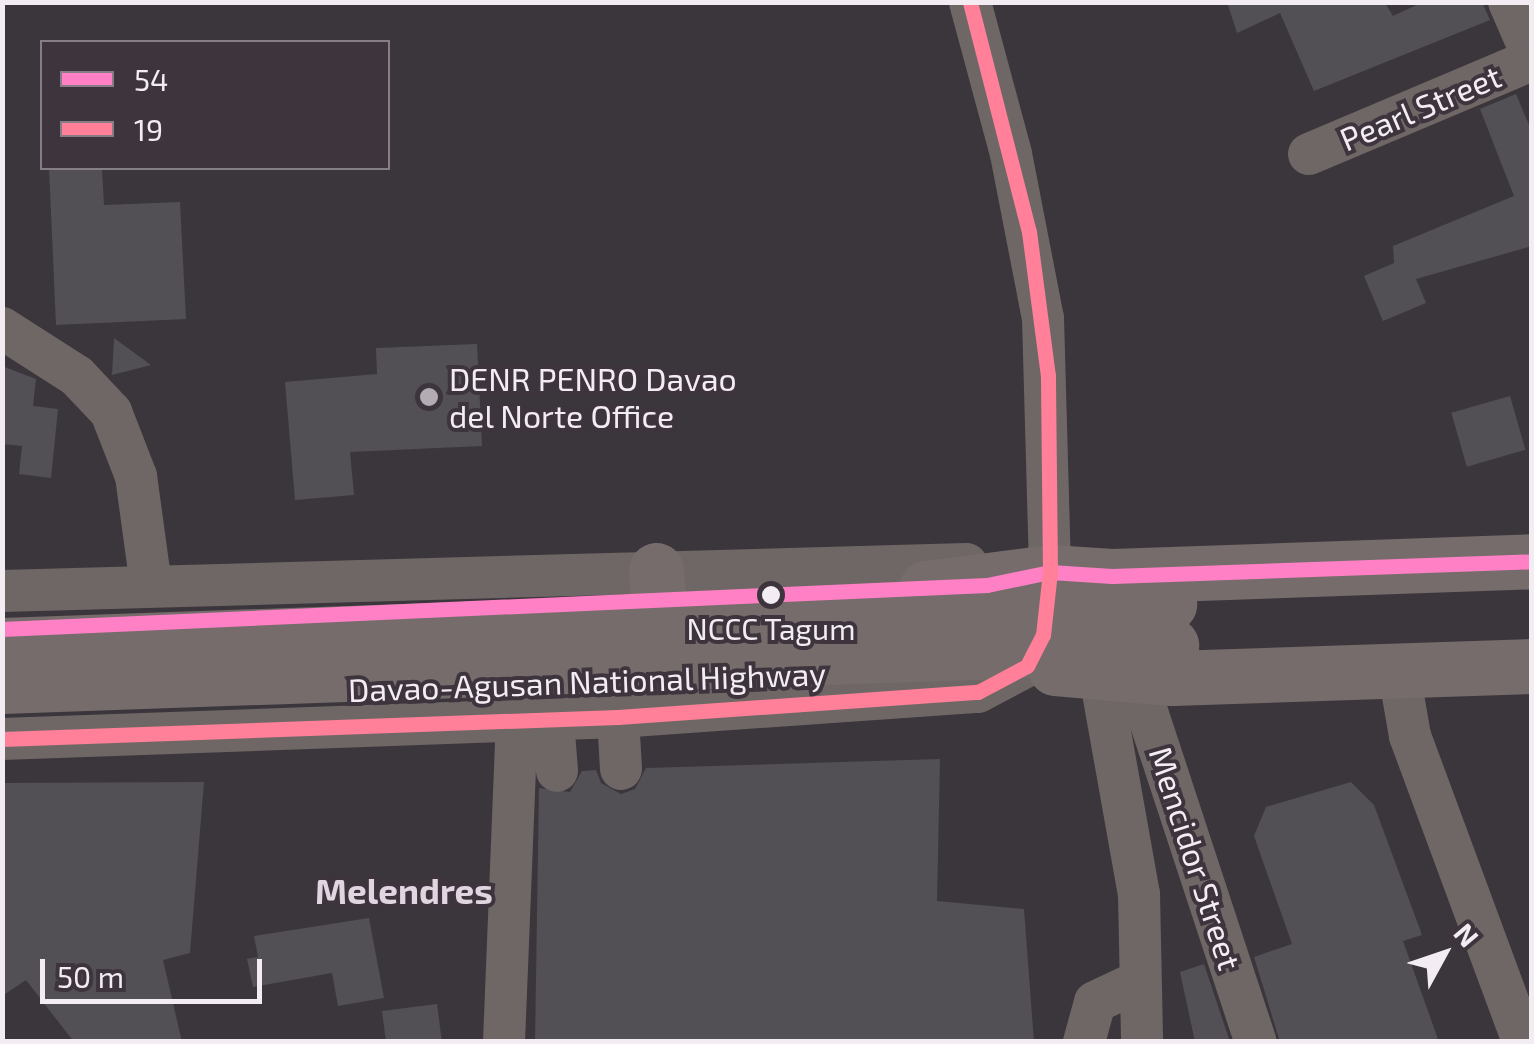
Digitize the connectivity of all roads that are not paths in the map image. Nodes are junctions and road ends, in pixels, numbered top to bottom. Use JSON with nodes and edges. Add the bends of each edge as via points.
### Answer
{"nodes":[{"id":1,"x":970,"y":2,"type":"edge"},
{"id":2,"x":1509,"y":2,"type":"edge"},
{"id":3,"x":1532,"y":58,"type":"edge"},
{"id":4,"x":1309,"y":154,"type":"dead end"},
{"id":5,"x":2,"y":328,"type":"edge"},
{"id":6,"x":1532,"y":540,"type":"edge"},
{"id":7,"x":1532,"y":561,"type":"edge"},
{"id":8,"x":1050,"y":572,"type":"junction"},
{"id":9,"x":657,"y":585,"type":"junction"},
{"id":10,"x":151,"y":586,"type":"junction"},
{"id":11,"x":2,"y":591,"type":"edge"},
{"id":12,"x":1532,"y":592,"type":"edge"},
{"id":13,"x":56,"y":627,"type":"junction"},
{"id":14,"x":2,"y":628,"type":"edge"},
{"id":15,"x":1532,"y":632,"type":"edge"},
{"id":16,"x":2,"y":644,"type":"edge"},
{"id":17,"x":1140,"y":657,"type":"junction"},
{"id":18,"x":1027,"y":666,"type":"junction"},
{"id":19,"x":1532,"y":666,"type":"edge"},
{"id":20,"x":2,"y":686,"type":"edge"},
{"id":21,"x":1532,"y":686,"type":"edge"},
{"id":22,"x":1402,"y":690,"type":"junction"},
{"id":23,"x":59,"y":699,"type":"junction"},
{"id":24,"x":2,"y":701,"type":"edge"},
{"id":25,"x":530,"y":708,"type":"junction"},
{"id":26,"x":618,"y":717,"type":"junction"},
{"id":27,"x":2,"y":739,"type":"edge"},
{"id":28,"x":621,"y":769,"type":"dead end"},
{"id":29,"x":557,"y":772,"type":"dead end"},
{"id":30,"x":1140,"y":981,"type":"junction"},
{"id":31,"x":504,"y":1042,"type":"edge"},
{"id":32,"x":1084,"y":1042,"type":"edge"},
{"id":33,"x":1142,"y":1042,"type":"edge"},
{"id":34,"x":1256,"y":1042,"type":"edge"},
{"id":35,"x":1523,"y":1042,"type":"edge"}],
"edges":[{"from":1,"to":8,"type":"street","via":[[1011,154],[1043,318]]},
{"from":2,"to":3,"type":"street"},
{"from":3,"to":4,"type":"street","name":"Pearl Street"},
{"from":5,"to":10,"type":"street","via":[[76,376],[111,412],[136,476]]},
{"from":6,"to":8,"type":"street","via":[[1112,560]]},
{"from":7,"to":8,"type":"highway","via":[[1112,576]]},
{"from":8,"to":9,"type":"highway","via":[[987,585]]},
{"from":8,"to":17,"type":"highway","via":[[1063,635]]},
{"from":8,"to":18,"type":"highway","via":[[1043,634]]},
{"from":9,"to":10,"type":"street"},
{"from":9,"to":13,"type":"highway"},
{"from":10,"to":11,"type":"street"},
{"from":12,"to":17,"type":"highway","name":"Davao-Agusan National Highway"},
{"from":13,"to":14,"type":"highway"},
{"from":13,"to":23,"type":"highway","via":[[46,662]]},
{"from":15,"to":17,"type":"highway","name":"Davao-Agusan National Highway"},
{"from":16,"to":17,"type":"highway","name":"Davao-Agusan National Highway","bridge":true},
{"from":17,"to":18,"type":"highway","name":"Davao-Agusan National Highway"},
{"from":17,"to":19,"type":"highway","name":"Davao-Agusan National Highway"},
{"from":17,"to":20,"type":"highway","name":"Davao-Agusan National Highway","bridge":true},
{"from":17,"to":22,"type":"street","via":[[1202,700]]},
{"from":17,"to":30,"type":"street","via":[[1133,846]]},
{"from":17,"to":34,"type":"street","name":"Mencidor Street"},
{"from":18,"to":25,"type":"highway","name":"Davao-Agusan National Highway"},
{"from":18,"to":26,"type":"street","via":[[978,692]]},
{"from":21,"to":22,"type":"street"},
{"from":22,"to":35,"type":"street","via":[[1410,736]]},
{"from":23,"to":24,"type":"highway","name":"Davao-Agusan National Highway"},
{"from":23,"to":25,"type":"highway","name":"Davao-Agusan National Highway"},
{"from":25,"to":26,"type":"street"},
{"from":25,"to":27,"type":"street"},
{"from":25,"to":29,"type":"street"},
{"from":25,"to":31,"type":"street"},
{"from":26,"to":28,"type":"street"},
{"from":30,"to":32,"type":"street","via":[[1095,1002]]},
{"from":30,"to":33,"type":"street"}]}
